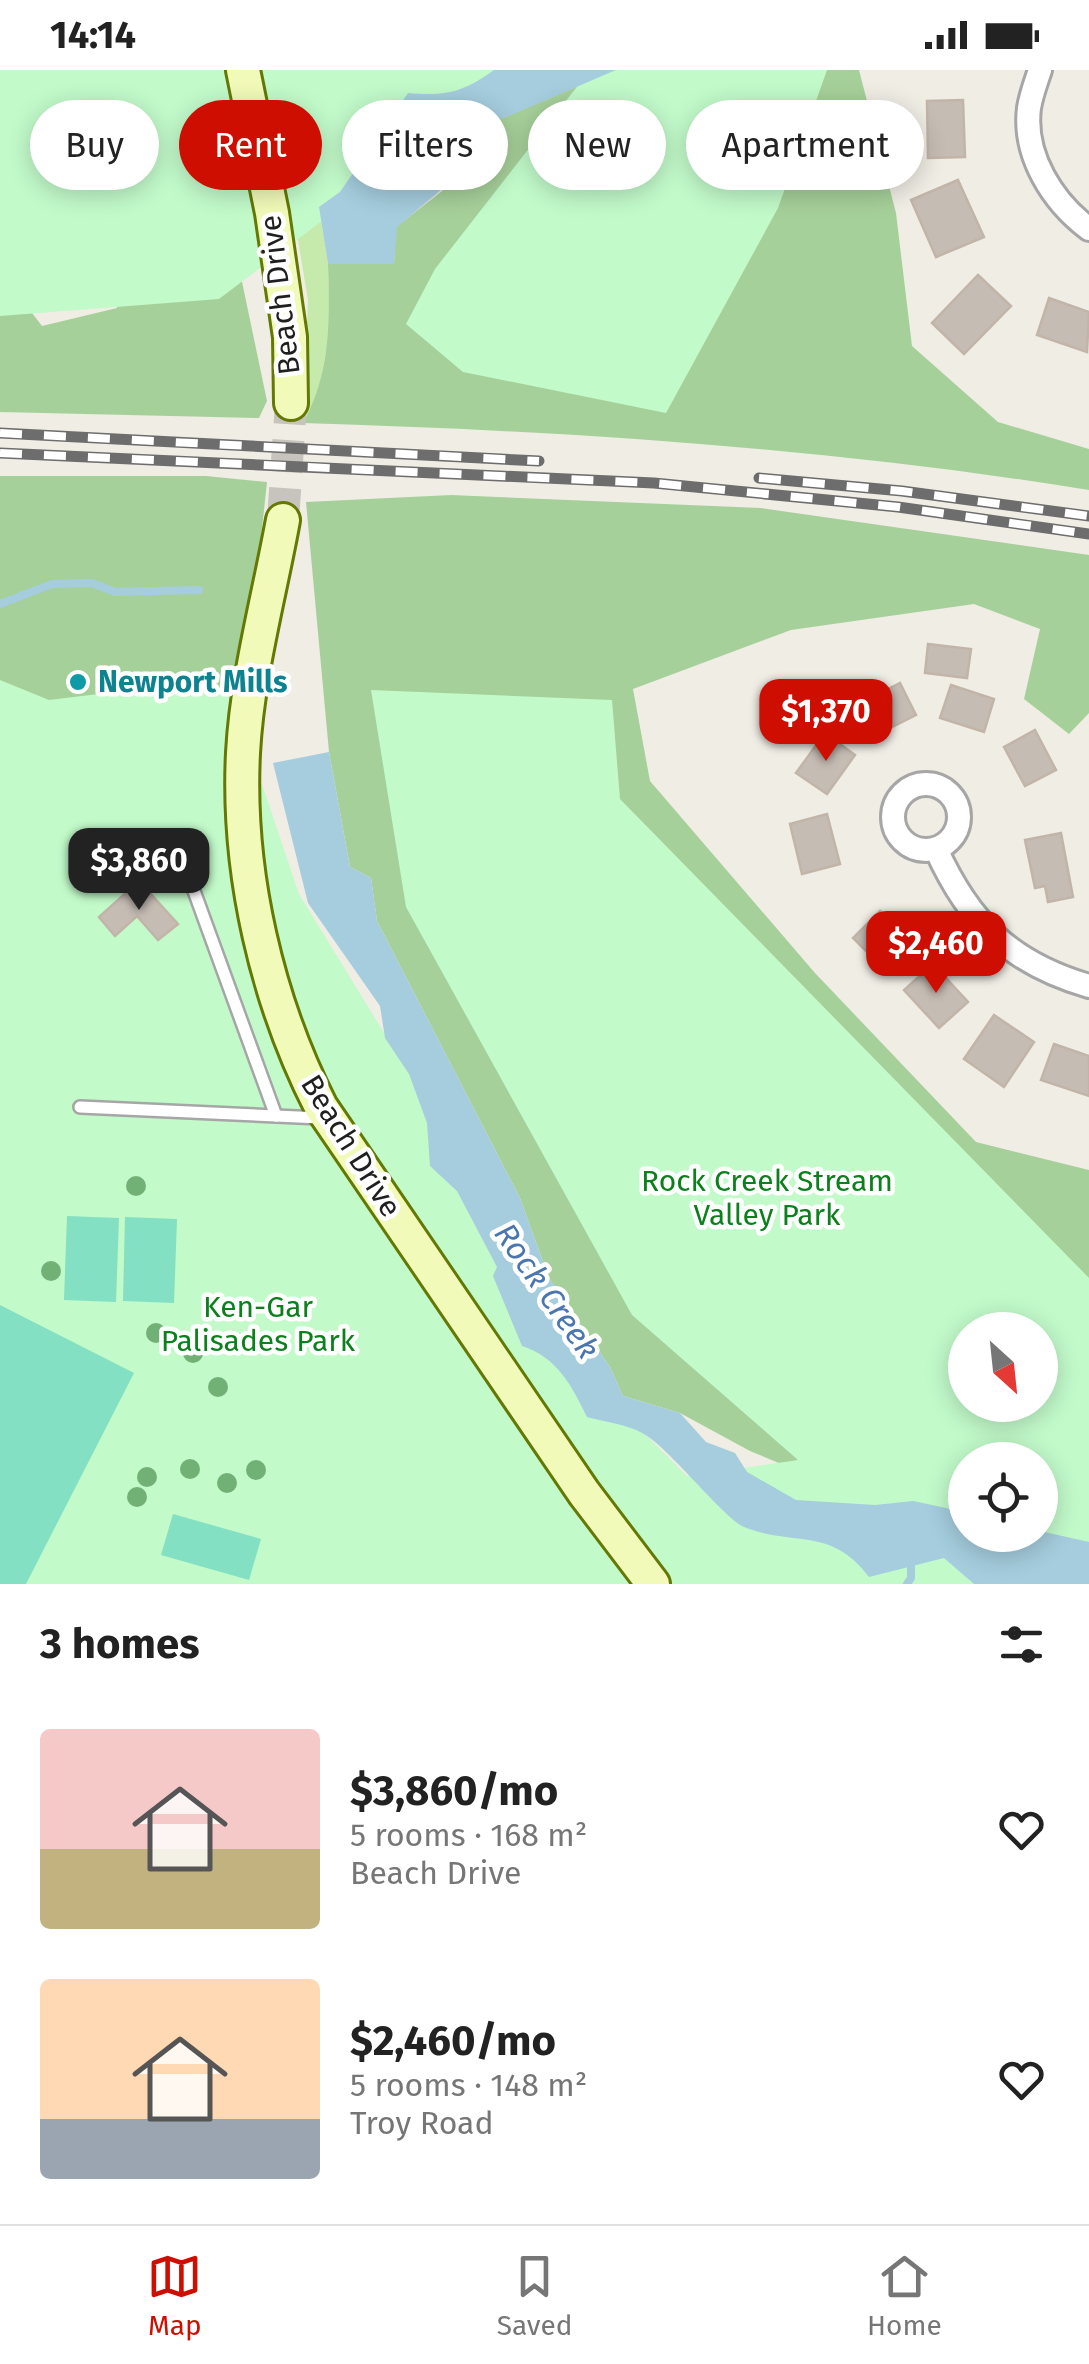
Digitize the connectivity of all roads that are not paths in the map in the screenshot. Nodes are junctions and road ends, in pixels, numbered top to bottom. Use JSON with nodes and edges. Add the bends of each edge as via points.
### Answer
{"nodes":[{"id":1,"x":242,"y":70,"type":"edge"},
{"id":2,"x":1040,"y":70,"type":"edge"},
{"id":3,"x":1089,"y":230,"type":"edge"},
{"id":4,"x":291,"y":403,"type":"tunnel mouth"},
{"id":5,"x":283,"y":520,"type":"tunnel mouth"},
{"id":6,"x":936,"y":848,"type":"dead end"},
{"id":7,"x":136,"y":864,"type":"dead end"},
{"id":8,"x":1089,"y":986,"type":"edge"},
{"id":9,"x":80,"y":1107,"type":"dead end"},
{"id":10,"x":276,"y":1116,"type":"junction"},
{"id":11,"x":329,"y":1118,"type":"junction"},
{"id":12,"x":654,"y":1584,"type":"edge"}],
"edges":[{"from":1,"to":4,"type":"street","name":"Beach Drive","via":[[272,213],[290,338]]},
{"from":2,"to":3,"type":"street","via":[[1029,109],[1034,154],[1059,203]]},
{"from":5,"to":11,"type":"street","name":"Beach Drive","via":[[243,752],[244,832],[264,954],[299,1064]]},
{"from":6,"to":8,"type":"street","via":[[956,892],[986,928],[1020,958]]},
{"from":7,"to":10,"type":"lane","via":[[174,836]]},
{"from":9,"to":10,"type":"lane"},
{"from":10,"to":11,"type":"lane"},
{"from":11,"to":12,"type":"street","name":"Beach Drive","via":[[584,1494]]}]}
